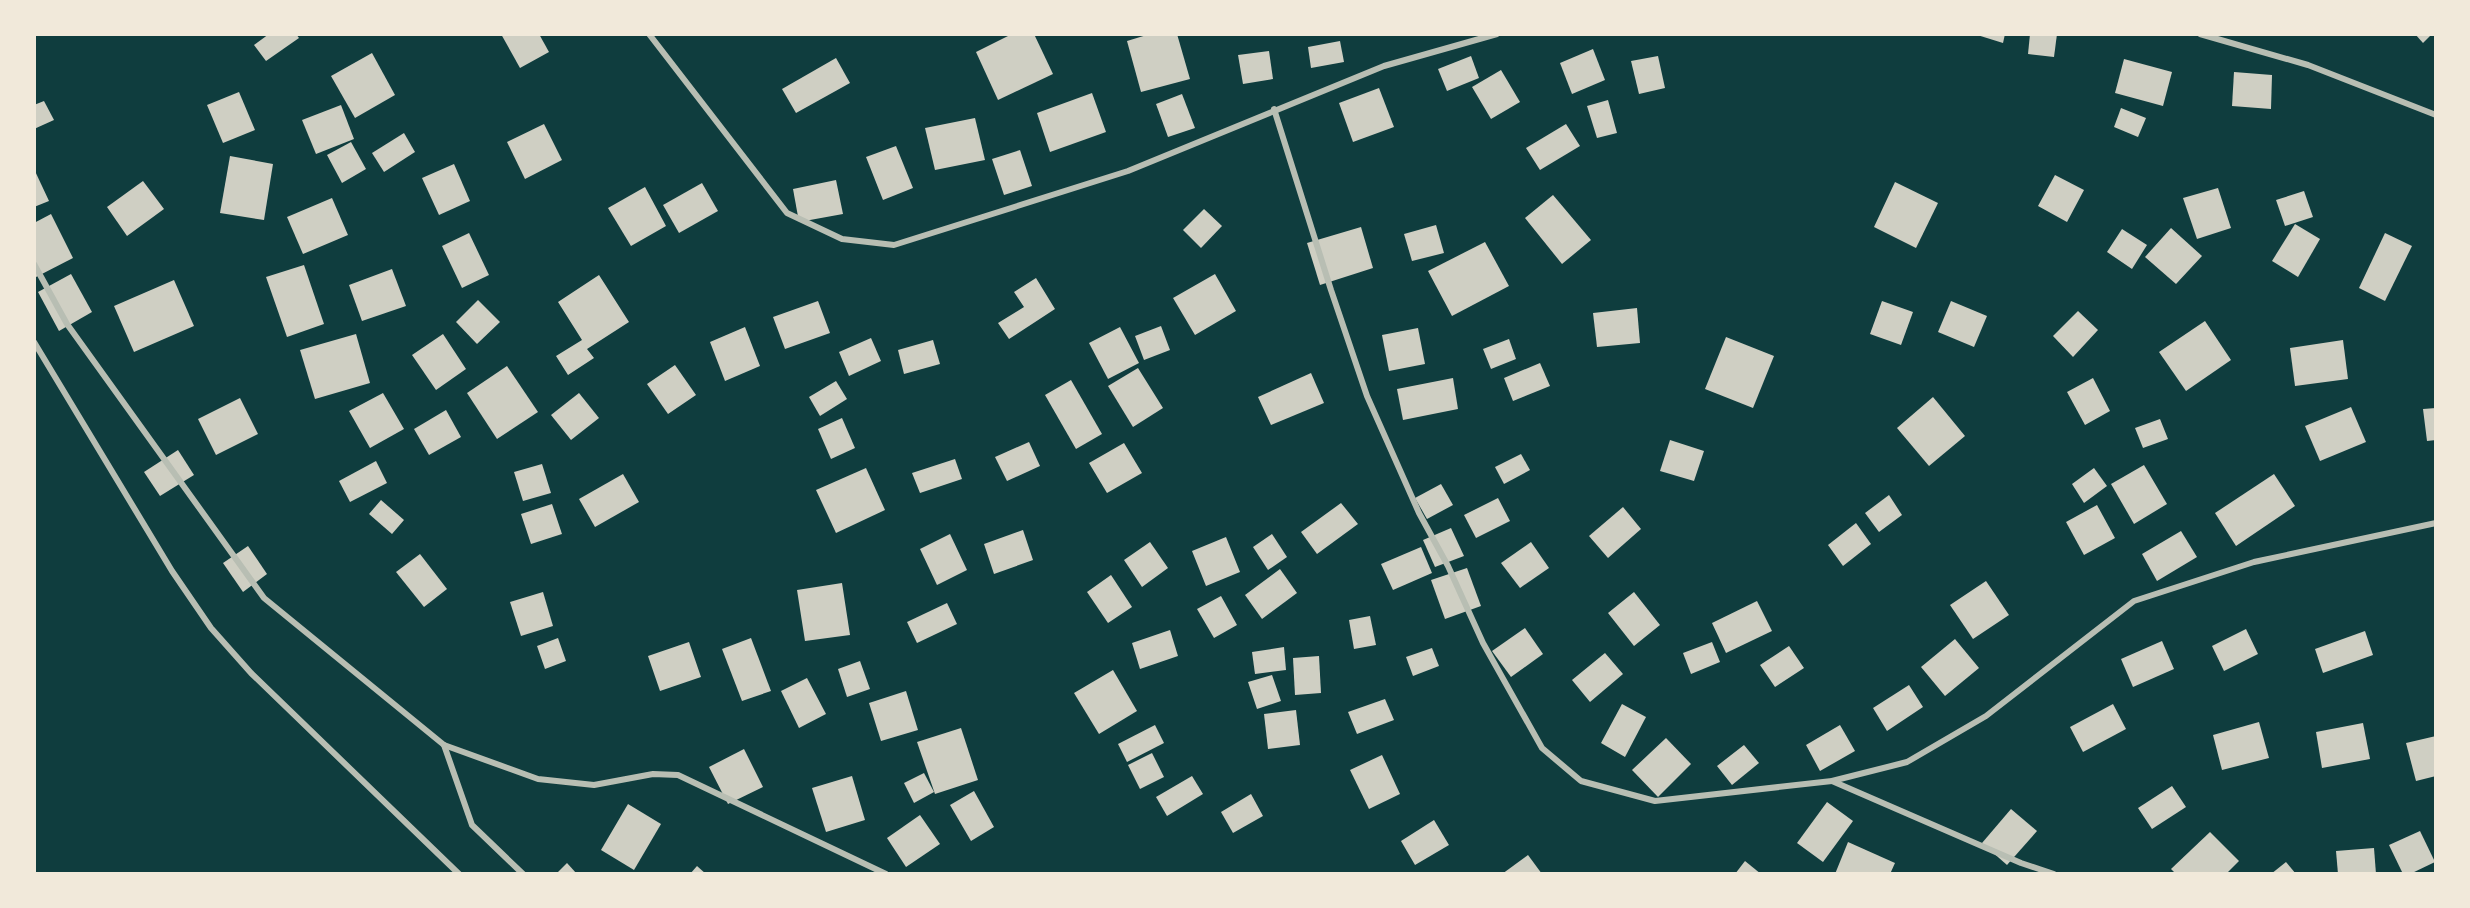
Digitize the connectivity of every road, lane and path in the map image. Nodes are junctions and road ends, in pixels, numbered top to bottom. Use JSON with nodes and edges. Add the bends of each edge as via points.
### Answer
{"nodes":[{"id":1,"x":649,"y":34,"type":"edge"},
{"id":2,"x":1497,"y":34,"type":"edge"},
{"id":3,"x":2200,"y":34,"type":"edge"},
{"id":4,"x":1274,"y":109,"type":"junction"},
{"id":5,"x":2436,"y":115,"type":"edge"},
{"id":6,"x":34,"y":264,"type":"edge"},
{"id":7,"x":34,"y":342,"type":"edge"},
{"id":8,"x":2436,"y":523,"type":"edge"},
{"id":9,"x":444,"y":745,"type":"junction"},
{"id":10,"x":1832,"y":781,"type":"junction"},
{"id":11,"x":459,"y":873,"type":"edge"},
{"id":12,"x":523,"y":873,"type":"edge"},
{"id":13,"x":886,"y":873,"type":"edge"},
{"id":14,"x":2054,"y":873,"type":"edge"}],
"edges":[{"from":1,"to":4,"type":"street","via":[[787,213],[842,240],[894,245],[951,228],[1128,171]]},
{"from":2,"to":4,"type":"street","via":[[1384,66]]},
{"from":3,"to":5,"type":"street","via":[[2308,65]]},
{"from":4,"to":10,"type":"street","via":[[1367,396],[1483,643],[1542,748],[1581,781],[1655,801]]},
{"from":6,"to":9,"type":"street","via":[[67,324],[264,598]]},
{"from":7,"to":11,"type":"street","via":[[172,571],[211,628],[251,673]]},
{"from":8,"to":10,"type":"street","via":[[2254,562],[2134,601],[1986,716],[1907,762]]},
{"from":9,"to":12,"type":"street","via":[[472,825]]},
{"from":9,"to":13,"type":"street","via":[[538,779],[594,785],[653,774],[678,775]]},
{"from":10,"to":14,"type":"street","via":[[2021,863]]}]}
